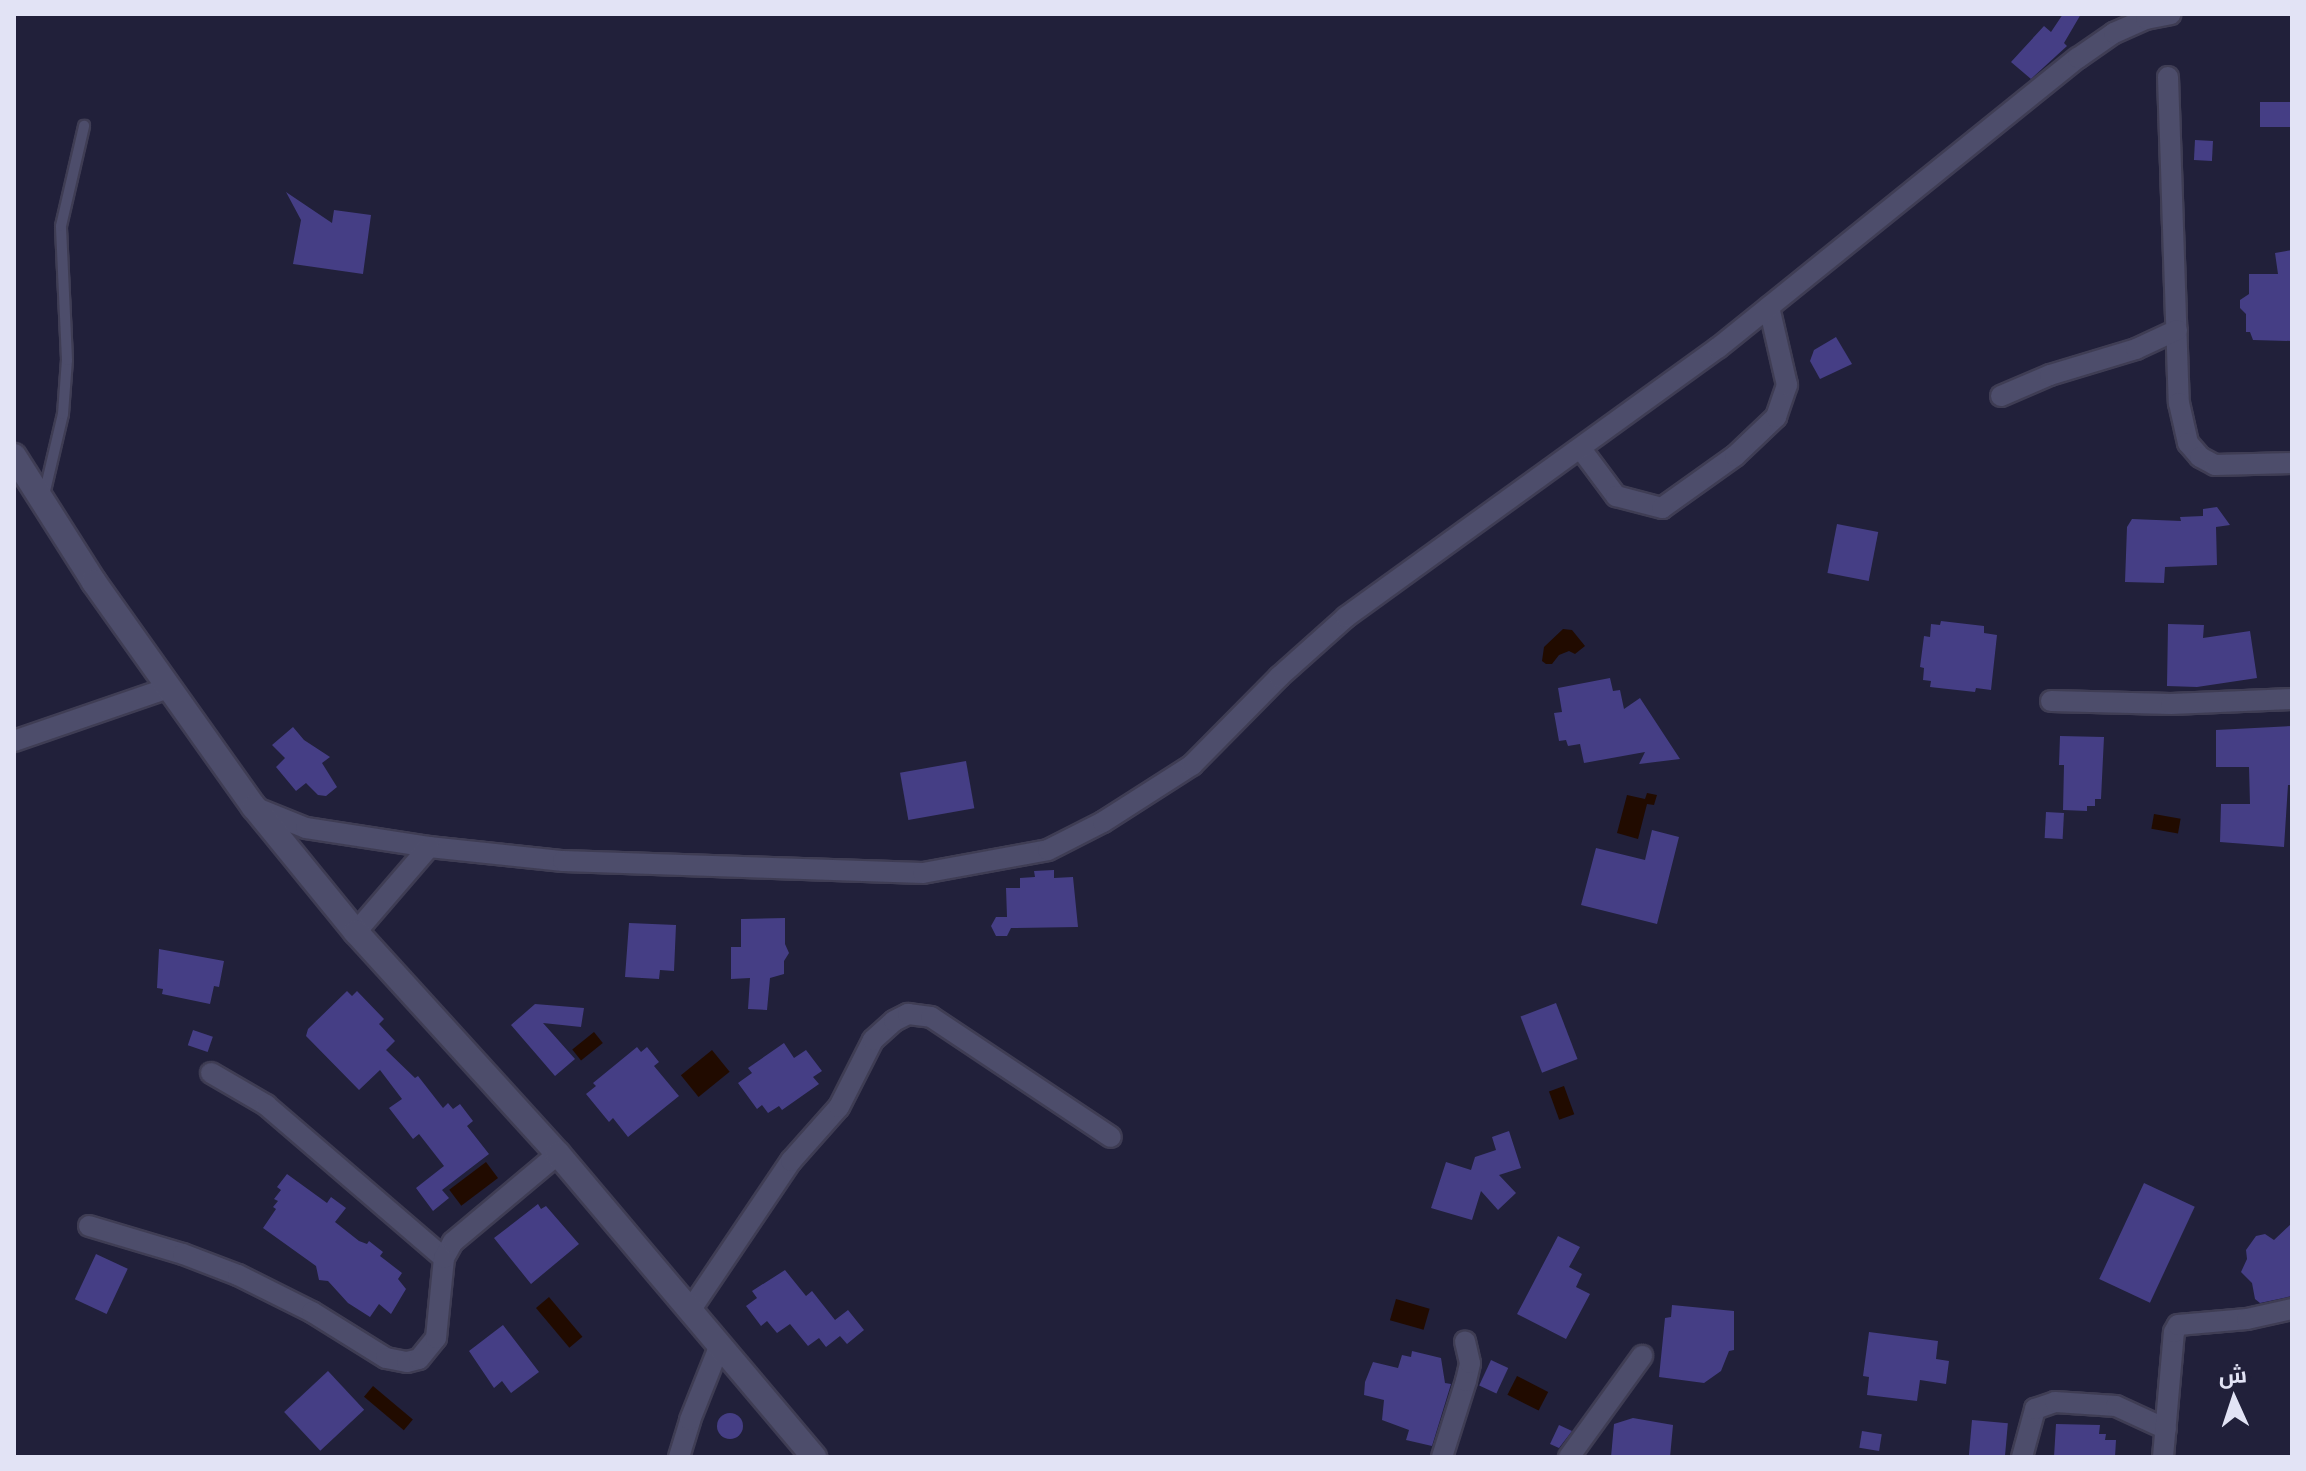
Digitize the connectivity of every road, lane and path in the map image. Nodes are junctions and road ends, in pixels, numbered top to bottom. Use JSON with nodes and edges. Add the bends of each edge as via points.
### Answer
{"nodes":[{"id":1,"x":2171,"y":14,"type":"edge"},
{"id":2,"x":2168,"y":77,"type":"dead end"},
{"id":3,"x":84,"y":126,"type":"dead end"},
{"id":4,"x":1769,"y":307,"type":"junction"},
{"id":5,"x":2177,"y":330,"type":"junction"},
{"id":6,"x":2001,"y":396,"type":"dead end"},
{"id":7,"x":1581,"y":449,"type":"junction"},
{"id":8,"x":14,"y":456,"type":"edge"},
{"id":9,"x":2292,"y":463,"type":"edge"},
{"id":10,"x":42,"y":501,"type":"junction"},
{"id":11,"x":168,"y":688,"type":"junction"},
{"id":12,"x":2292,"y":699,"type":"edge"},
{"id":13,"x":2051,"y":701,"type":"dead end"},
{"id":14,"x":14,"y":741,"type":"edge"},
{"id":15,"x":254,"y":807,"type":"junction"},
{"id":16,"x":429,"y":847,"type":"junction"},
{"id":17,"x":356,"y":932,"type":"junction"},
{"id":18,"x":211,"y":1073,"type":"dead end"},
{"id":19,"x":1111,"y":1137,"type":"dead end"},
{"id":20,"x":558,"y":1154,"type":"junction"},
{"id":21,"x":89,"y":1226,"type":"dead end"},
{"id":22,"x":444,"y":1258,"type":"junction"},
{"id":23,"x":691,"y":1309,"type":"junction"},
{"id":24,"x":2292,"y":1309,"type":"edge"},
{"id":25,"x":1465,"y":1342,"type":"dead end"},
{"id":26,"x":719,"y":1347,"type":"junction"},
{"id":27,"x":1642,"y":1356,"type":"dead end"},
{"id":28,"x":2166,"y":1429,"type":"junction"},
{"id":29,"x":679,"y":1457,"type":"edge"},
{"id":30,"x":814,"y":1457,"type":"edge"},
{"id":31,"x":1442,"y":1457,"type":"edge"},
{"id":32,"x":1569,"y":1457,"type":"edge"},
{"id":33,"x":2022,"y":1457,"type":"edge"},
{"id":34,"x":2163,"y":1457,"type":"edge"}],
"edges":[{"from":1,"to":4,"type":"street","via":[[2114,33],[2078,58]]},
{"from":2,"to":5,"type":"street"},
{"from":3,"to":10,"type":"lane","via":[[61,226],[67,307],[63,414]]},
{"from":4,"to":7,"type":"street"},
{"from":4,"to":7,"type":"street","via":[[1787,385],[1776,417],[1735,456],[1662,508],[1616,496]]},
{"from":5,"to":6,"type":"street"},
{"from":5,"to":9,"type":"street","via":[[2183,425],[2188,443],[2200,457],[2215,465]]},
{"from":7,"to":16,"type":"street","via":[[1346,617],[1192,765],[1048,850],[923,873],[872,874],[563,861]]},
{"from":8,"to":10,"type":"street"},
{"from":10,"to":11,"type":"street"},
{"from":11,"to":14,"type":"street"},
{"from":11,"to":15,"type":"street"},
{"from":12,"to":13,"type":"street"},
{"from":15,"to":16,"type":"street","via":[[306,828]]},
{"from":15,"to":17,"type":"street"},
{"from":16,"to":17,"type":"street"},
{"from":17,"to":20,"type":"street"},
{"from":18,"to":22,"type":"street","via":[[266,1105]]},
{"from":19,"to":23,"type":"street","via":[[931,1017],[908,1014],[873,1040],[839,1107],[791,1161]]},
{"from":20,"to":22,"type":"street","via":[[466,1229]]},
{"from":20,"to":23,"type":"street"},
{"from":21,"to":22,"type":"street","via":[[238,1275],[386,1358],[407,1362],[419,1359],[436,1338]]},
{"from":23,"to":26,"type":"street"},
{"from":24,"to":28,"type":"street","via":[[2178,1325]]},
{"from":25,"to":31,"type":"street","via":[[1470,1363]]},
{"from":26,"to":29,"type":"street"},
{"from":26,"to":30,"type":"street"},
{"from":27,"to":32,"type":"street"},
{"from":28,"to":33,"type":"street","via":[[2116,1406],[2055,1402],[2035,1409]]},
{"from":28,"to":34,"type":"street"}]}
